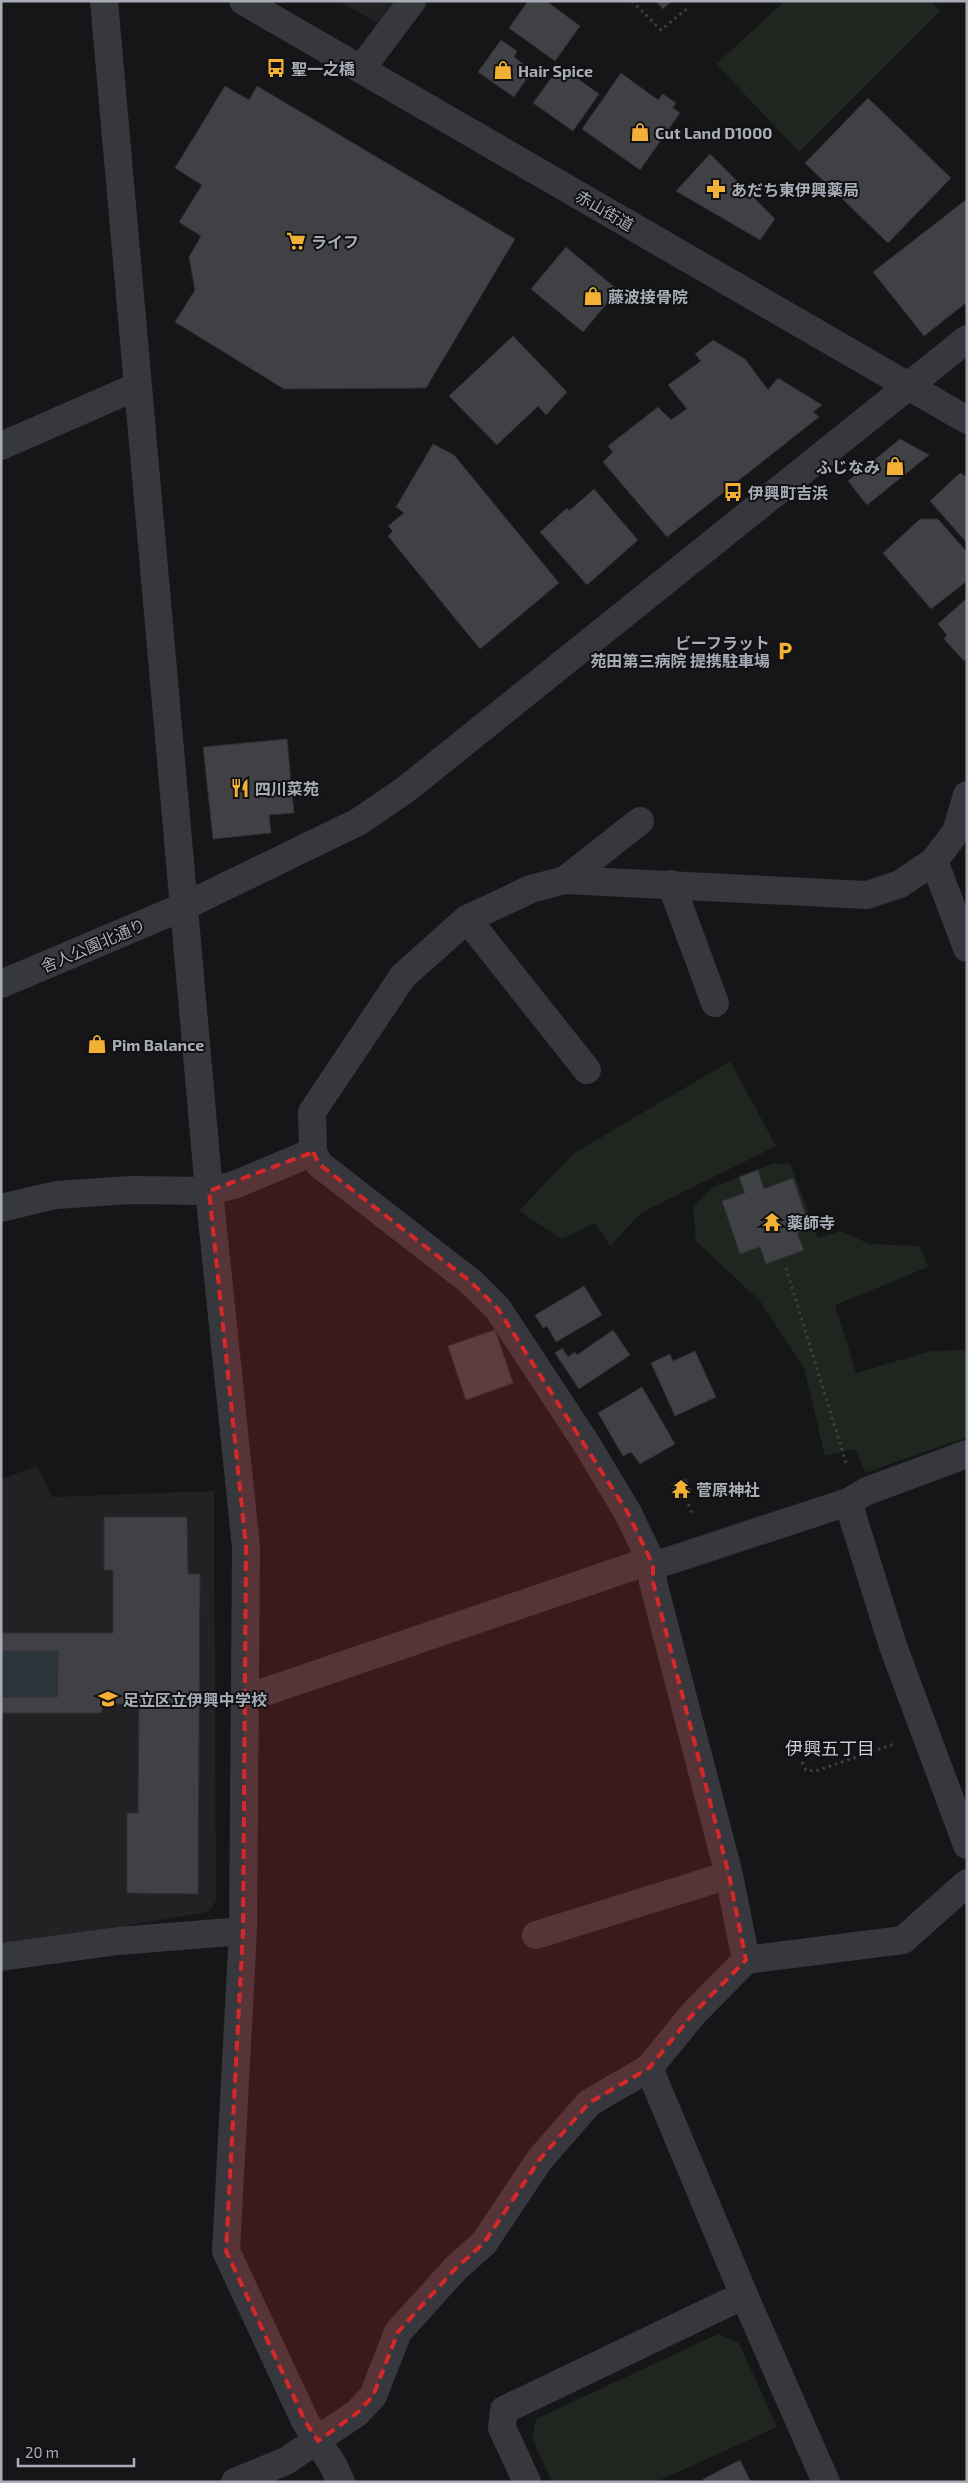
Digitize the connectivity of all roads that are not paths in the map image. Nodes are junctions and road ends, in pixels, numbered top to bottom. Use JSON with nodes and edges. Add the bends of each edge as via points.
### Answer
{"nodes":[{"id":1,"x":104,"y":1,"type":"edge"},
{"id":2,"x":243,"y":1,"type":"edge"},
{"id":3,"x":412,"y":1,"type":"edge"},
{"id":4,"x":362,"y":69,"type":"junction"},
{"id":5,"x":967,"y":339,"type":"edge"},
{"id":6,"x":908,"y":385,"type":"junction"},
{"id":7,"x":138,"y":386,"type":"junction"},
{"id":8,"x":967,"y":420,"type":"edge"},
{"id":9,"x":1,"y":446,"type":"edge"},
{"id":10,"x":967,"y":795,"type":"edge"},
{"id":11,"x":640,"y":821,"type":"dead end"},
{"id":12,"x":934,"y":861,"type":"junction"},
{"id":13,"x":565,"y":880,"type":"junction"},
{"id":14,"x":671,"y":884,"type":"junction"},
{"id":15,"x":185,"y":906,"type":"junction"},
{"id":16,"x":467,"y":919,"type":"junction"},
{"id":17,"x":967,"y":948,"type":"edge"},
{"id":18,"x":1,"y":984,"type":"edge"},
{"id":19,"x":715,"y":1003,"type":"dead end"},
{"id":20,"x":587,"y":1070,"type":"dead end"},
{"id":21,"x":313,"y":1152,"type":"junction"},
{"id":22,"x":209,"y":1191,"type":"junction"},
{"id":23,"x":1,"y":1208,"type":"edge"},
{"id":24,"x":967,"y":1454,"type":"edge"},
{"id":25,"x":852,"y":1500,"type":"junction"},
{"id":26,"x":653,"y":1565,"type":"junction"},
{"id":27,"x":244,"y":1699,"type":"junction"},
{"id":28,"x":967,"y":1845,"type":"edge"},
{"id":29,"x":729,"y":1875,"type":"junction"},
{"id":30,"x":967,"y":1882,"type":"edge"},
{"id":31,"x":243,"y":1931,"type":"junction"},
{"id":32,"x":536,"y":1935,"type":"dead end"},
{"id":33,"x":1,"y":1957,"type":"edge"},
{"id":34,"x":746,"y":1960,"type":"junction"},
{"id":35,"x":649,"y":2068,"type":"junction"},
{"id":36,"x":744,"y":2295,"type":"junction"},
{"id":37,"x":318,"y":2440,"type":"junction"},
{"id":38,"x":235,"y":2482,"type":"edge"},
{"id":39,"x":340,"y":2482,"type":"edge"},
{"id":40,"x":527,"y":2482,"type":"edge"},
{"id":41,"x":826,"y":2482,"type":"edge"}],
"edges":[{"from":1,"to":7,"type":"street"},
{"from":2,"to":4,"type":"street","name":"赤山街道"},
{"from":3,"to":4,"type":"street"},
{"from":4,"to":6,"type":"street","name":"赤山街道"},
{"from":5,"to":6,"type":"street","name":"舎人公園北通り"},
{"from":6,"to":8,"type":"street","name":"赤山街道"},
{"from":6,"to":15,"type":"street","name":"舎人公園北通り","via":[[406,790],[358,822]]},
{"from":7,"to":9,"type":"street"},
{"from":7,"to":15,"type":"street"},
{"from":10,"to":12,"type":"street","via":[[956,832]]},
{"from":11,"to":13,"type":"street"},
{"from":12,"to":14,"type":"street","via":[[900,884],[867,895]]},
{"from":12,"to":17,"type":"street"},
{"from":13,"to":14,"type":"street"},
{"from":13,"to":16,"type":"street","via":[[531,889]]},
{"from":14,"to":19,"type":"street"},
{"from":15,"to":18,"type":"street","name":"舎人公園北通り"},
{"from":15,"to":22,"type":"street"},
{"from":16,"to":20,"type":"street"},
{"from":16,"to":21,"type":"street","via":[[403,976],[312,1112]]},
{"from":21,"to":22,"type":"street","via":[[234,1185]]},
{"from":21,"to":26,"type":"street","via":[[319,1164],[471,1282],[498,1309],[628,1512]]},
{"from":22,"to":23,"type":"street","via":[[131,1190],[56,1195]]},
{"from":22,"to":27,"type":"street","via":[[246,1547]]},
{"from":24,"to":25,"type":"street","via":[[867,1490]]},
{"from":25,"to":26,"type":"street"},
{"from":25,"to":28,"type":"street","via":[[893,1646]]},
{"from":26,"to":27,"type":"street","via":[[640,1564]]},
{"from":26,"to":29,"type":"street","via":[[653,1582]]},
{"from":27,"to":31,"type":"street"},
{"from":29,"to":32,"type":"street"},
{"from":29,"to":34,"type":"street"},
{"from":30,"to":34,"type":"street","via":[[904,1940]]},
{"from":31,"to":33,"type":"street","via":[[118,1941]]},
{"from":31,"to":37,"type":"street","via":[[226,2250],[305,2421]]},
{"from":34,"to":35,"type":"street","via":[[693,2014]]},
{"from":35,"to":36,"type":"street"},
{"from":35,"to":37,"type":"street","via":[[589,2103],[540,2159],[484,2243],[456,2268],[398,2332],[373,2396],[357,2413]]},
{"from":36,"to":40,"type":"street","via":[[504,2410],[502,2428]]},
{"from":36,"to":41,"type":"street"},
{"from":37,"to":38,"type":"street","via":[[286,2461]]},
{"from":37,"to":39,"type":"street"}]}
